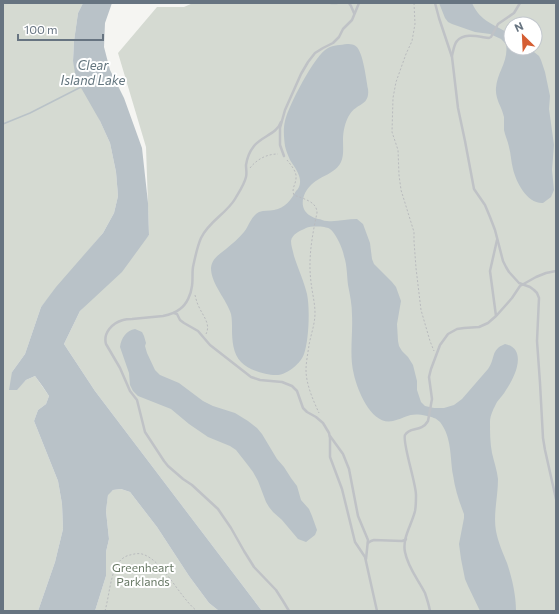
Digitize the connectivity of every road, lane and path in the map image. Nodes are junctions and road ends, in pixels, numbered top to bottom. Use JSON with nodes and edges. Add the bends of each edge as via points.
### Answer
{"nodes":[{"id":1,"x":332,"y":3,"type":"edge"},
{"id":2,"x":337,"y":3,"type":"edge"},
{"id":3,"x":349,"y":3,"type":"edge"},
{"id":4,"x":359,"y":3,"type":"edge"},
{"id":5,"x":414,"y":3,"type":"edge"},
{"id":6,"x":435,"y":3,"type":"edge"},
{"id":7,"x":520,"y":3,"type":"edge"},
{"id":8,"x":354,"y":14,"type":"junction"},
{"id":9,"x":452,"y":57,"type":"junction"},
{"id":10,"x":281,"y":122,"type":"junction"},
{"id":11,"x":284,"y":156,"type":"junction"},
{"id":12,"x":246,"y":176,"type":"junction"},
{"id":13,"x":497,"y":238,"type":"junction"},
{"id":14,"x":555,"y":271,"type":"edge"},
{"id":15,"x":523,"y":284,"type":"junction"},
{"id":16,"x":195,"y":293,"type":"dead end"},
{"id":17,"x":173,"y":313,"type":"junction"},
{"id":18,"x":496,"y":316,"type":"junction"},
{"id":19,"x":204,"y":338,"type":"junction"},
{"id":20,"x":436,"y":357,"type":"junction"},
{"id":21,"x":319,"y":415,"type":"dead end"},
{"id":22,"x":329,"y":434,"type":"junction"},
{"id":23,"x":556,"y":499,"type":"edge"},
{"id":24,"x":367,"y":538,"type":"junction"},
{"id":25,"x":406,"y":538,"type":"junction"},
{"id":26,"x":372,"y":541,"type":"junction"},
{"id":27,"x":402,"y":541,"type":"junction"},
{"id":28,"x":368,"y":543,"type":"junction"},
{"id":29,"x":405,"y":544,"type":"junction"},
{"id":30,"x":366,"y":560,"type":"junction"},
{"id":31,"x":105,"y":611,"type":"edge"},
{"id":32,"x":197,"y":611,"type":"edge"},
{"id":33,"x":289,"y":611,"type":"edge"},
{"id":34,"x":377,"y":611,"type":"edge"},
{"id":35,"x":430,"y":611,"type":"edge"}],
"edges":[{"from":1,"to":2,"type":"lane"},
{"from":3,"to":8,"type":"lane"},
{"from":4,"to":8,"type":"lane"},
{"from":5,"to":20,"type":"path","via":[[415,24],[412,41],[396,82],[393,98],[392,132],[398,150],[401,190],[414,232],[421,310]]},
{"from":6,"to":9,"type":"lane"},
{"from":7,"to":9,"type":"lane","via":[[514,13],[498,24],[492,37],[467,36],[457,40]]},
{"from":8,"to":10,"type":"lane","via":[[339,37],[318,50],[308,62],[295,86]]},
{"from":9,"to":13,"type":"lane","via":[[458,108],[474,189],[487,211]]},
{"from":10,"to":11,"type":"lane","via":[[279,140]]},
{"from":10,"to":12,"type":"lane","via":[[277,130],[262,138],[253,148],[246,163]]},
{"from":11,"to":12,"type":"path","via":[[274,154],[263,157],[255,162]]},
{"from":11,"to":21,"type":"path","via":[[296,175],[292,191],[317,208],[310,250],[315,311],[306,370]]},
{"from":12,"to":17,"type":"lane","via":[[232,204],[215,219],[201,238],[188,298],[185,304]]},
{"from":13,"to":15,"type":"lane","via":[[506,267],[515,279]]},
{"from":13,"to":18,"type":"lane","via":[[490,271]]},
{"from":14,"to":15,"type":"lane"},
{"from":15,"to":18,"type":"lane"},
{"from":15,"to":23,"type":"lane","via":[[534,290],[539,298],[537,341],[543,438]]},
{"from":16,"to":19,"type":"path","via":[[198,305],[208,323]]},
{"from":17,"to":19,"type":"lane"},
{"from":17,"to":33,"type":"lane","via":[[124,319],[109,329],[106,344],[137,400],[145,432],[164,461],[218,509],[254,567],[276,590]]},
{"from":18,"to":20,"type":"lane","via":[[479,327],[457,329],[448,334],[440,345]]},
{"from":19,"to":22,"type":"lane","via":[[251,377],[292,386],[297,391],[303,408],[323,423]]},
{"from":20,"to":25,"type":"lane","via":[[429,377],[432,399],[428,422],[421,429],[410,431],[404,438],[416,495],[415,511]]},
{"from":22,"to":24,"type":"lane","via":[[346,460],[358,516]]},
{"from":22,"to":30,"type":"lane","via":[[330,457],[342,489],[355,542]]},
{"from":24,"to":26,"type":"lane"},
{"from":24,"to":28,"type":"lane"},
{"from":25,"to":27,"type":"lane"},
{"from":25,"to":29,"type":"lane"},
{"from":26,"to":27,"type":"lane"},
{"from":26,"to":28,"type":"lane"},
{"from":27,"to":29,"type":"lane"},
{"from":28,"to":30,"type":"lane"},
{"from":29,"to":35,"type":"lane","via":[[406,558],[425,594]]},
{"from":30,"to":34,"type":"lane"},
{"from":31,"to":32,"type":"path","via":[[117,565],[128,555],[135,554],[148,556],[159,565]]}]}
